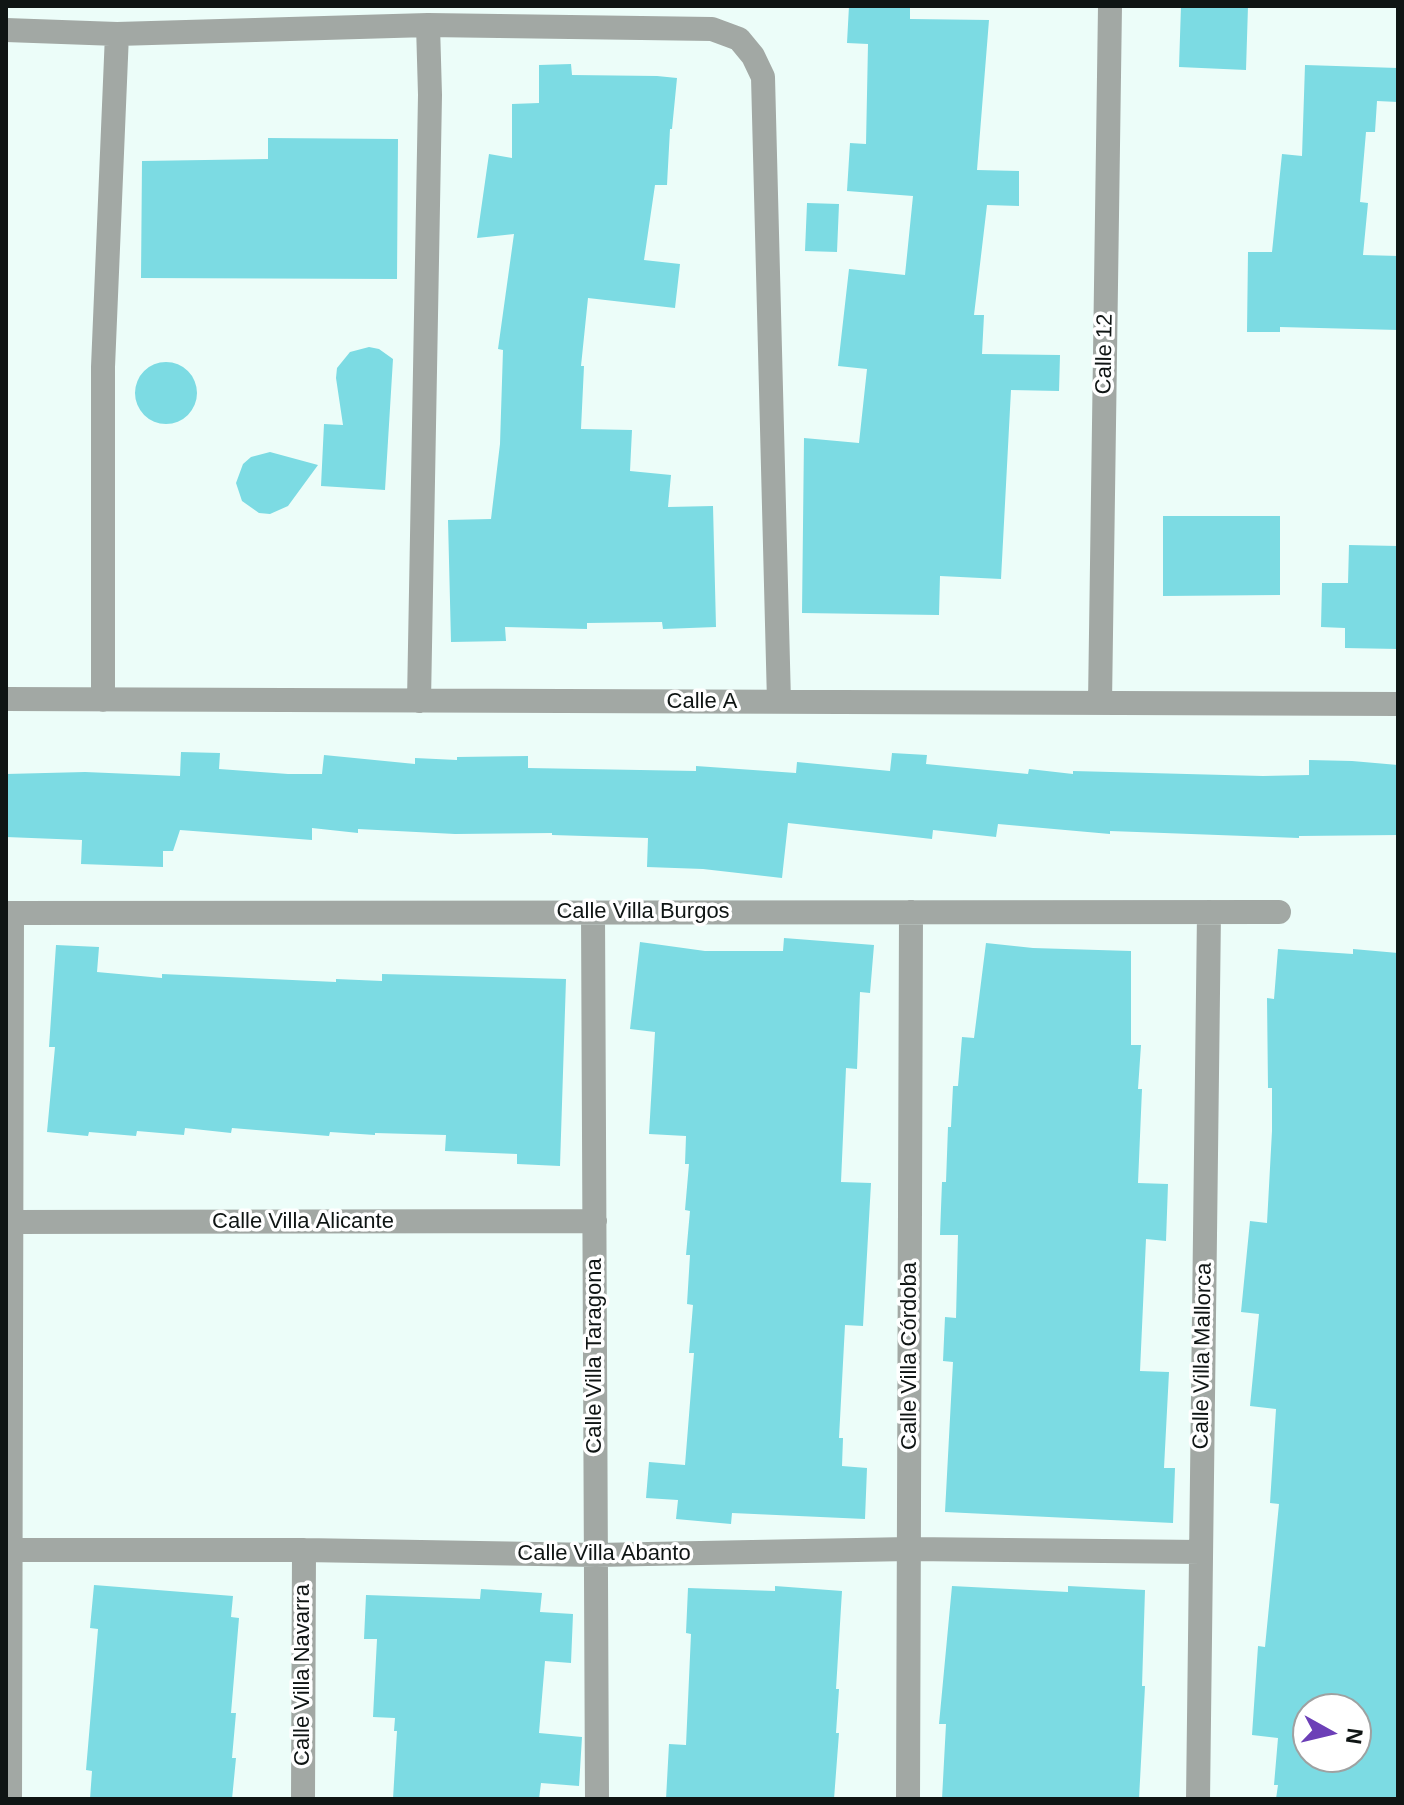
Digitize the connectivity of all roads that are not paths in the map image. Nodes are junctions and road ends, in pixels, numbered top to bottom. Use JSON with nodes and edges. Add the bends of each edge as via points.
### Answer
{"nodes":[{"id":1,"x":1110,"y":6,"type":"edge"},
{"id":2,"x":428,"y":25,"type":"junction"},
{"id":3,"x":6,"y":30,"type":"edge"},
{"id":4,"x":117,"y":34,"type":"junction"},
{"id":5,"x":6,"y":699,"type":"edge"},
{"id":6,"x":103,"y":700,"type":"junction"},
{"id":7,"x":419,"y":701,"type":"junction"},
{"id":8,"x":779,"y":702,"type":"junction"},
{"id":9,"x":1100,"y":703,"type":"junction"},
{"id":10,"x":1398,"y":704,"type":"edge"},
{"id":11,"x":593,"y":912,"type":"junction"},
{"id":12,"x":911,"y":912,"type":"junction"},
{"id":13,"x":1209,"y":912,"type":"junction"},
{"id":14,"x":1279,"y":912,"type":"dead end"},
{"id":15,"x":9,"y":913,"type":"edge"},
{"id":16,"x":595,"y":1221,"type":"junction"},
{"id":17,"x":11,"y":1222,"type":"junction"},
{"id":18,"x":909,"y":1549,"type":"junction"},
{"id":19,"x":8,"y":1550,"type":"edge"},
{"id":20,"x":304,"y":1550,"type":"junction"},
{"id":21,"x":1201,"y":1552,"type":"junction"},
{"id":22,"x":596,"y":1555,"type":"junction"},
{"id":23,"x":10,"y":1799,"type":"edge"},
{"id":24,"x":303,"y":1799,"type":"edge"},
{"id":25,"x":597,"y":1799,"type":"edge"},
{"id":26,"x":908,"y":1799,"type":"edge"},
{"id":27,"x":1198,"y":1799,"type":"edge"}],
"edges":[{"from":1,"to":9,"type":"street","name":"Calle 12"},
{"from":2,"to":4,"type":"street"},
{"from":2,"to":7,"type":"street"},
{"from":2,"to":8,"type":"street","via":[[712,29],[739,39],[753,56],[763,77]]},
{"from":3,"to":4,"type":"street"},
{"from":4,"to":6,"type":"street","via":[[103,367]]},
{"from":5,"to":6,"type":"street","name":"Calle A"},
{"from":6,"to":7,"type":"street","name":"Calle A"},
{"from":7,"to":8,"type":"street","name":"Calle A"},
{"from":8,"to":9,"type":"street","name":"Calle A"},
{"from":9,"to":10,"type":"street","name":"Calle A"},
{"from":11,"to":12,"type":"street","name":"Calle Villa Burgos"},
{"from":11,"to":15,"type":"street","name":"Calle Villa Burgos"},
{"from":11,"to":16,"type":"street","name":"Calle Villa Taragona"},
{"from":12,"to":13,"type":"street","name":"Calle Villa Burgos"},
{"from":12,"to":18,"type":"street","name":"Calle Villa Córdoba"},
{"from":13,"to":14,"type":"street","name":"Calle Villa Burgos"},
{"from":13,"to":21,"type":"street","name":"Calle Villa Mallorca"},
{"from":15,"to":17,"type":"street"},
{"from":16,"to":17,"type":"street","name":"Calle Villa Alicante"},
{"from":16,"to":22,"type":"street","name":"Calle Villa Taragona"},
{"from":17,"to":19,"type":"street"},
{"from":18,"to":21,"type":"street","name":"Calle Villa Abanto"},
{"from":18,"to":22,"type":"street","name":"Calle Villa Abanto"},
{"from":18,"to":26,"type":"street","name":"Calle Villa Córdoba"},
{"from":19,"to":20,"type":"street","name":"Calle Villa Abanto"},
{"from":19,"to":23,"type":"street"},
{"from":20,"to":22,"type":"street","name":"Calle Villa Abanto"},
{"from":20,"to":24,"type":"street","name":"Calle Villa Navarra"},
{"from":21,"to":27,"type":"street","name":"Calle Villa Mallorca"},
{"from":22,"to":25,"type":"street","name":"Calle Villa Taragona"}]}
